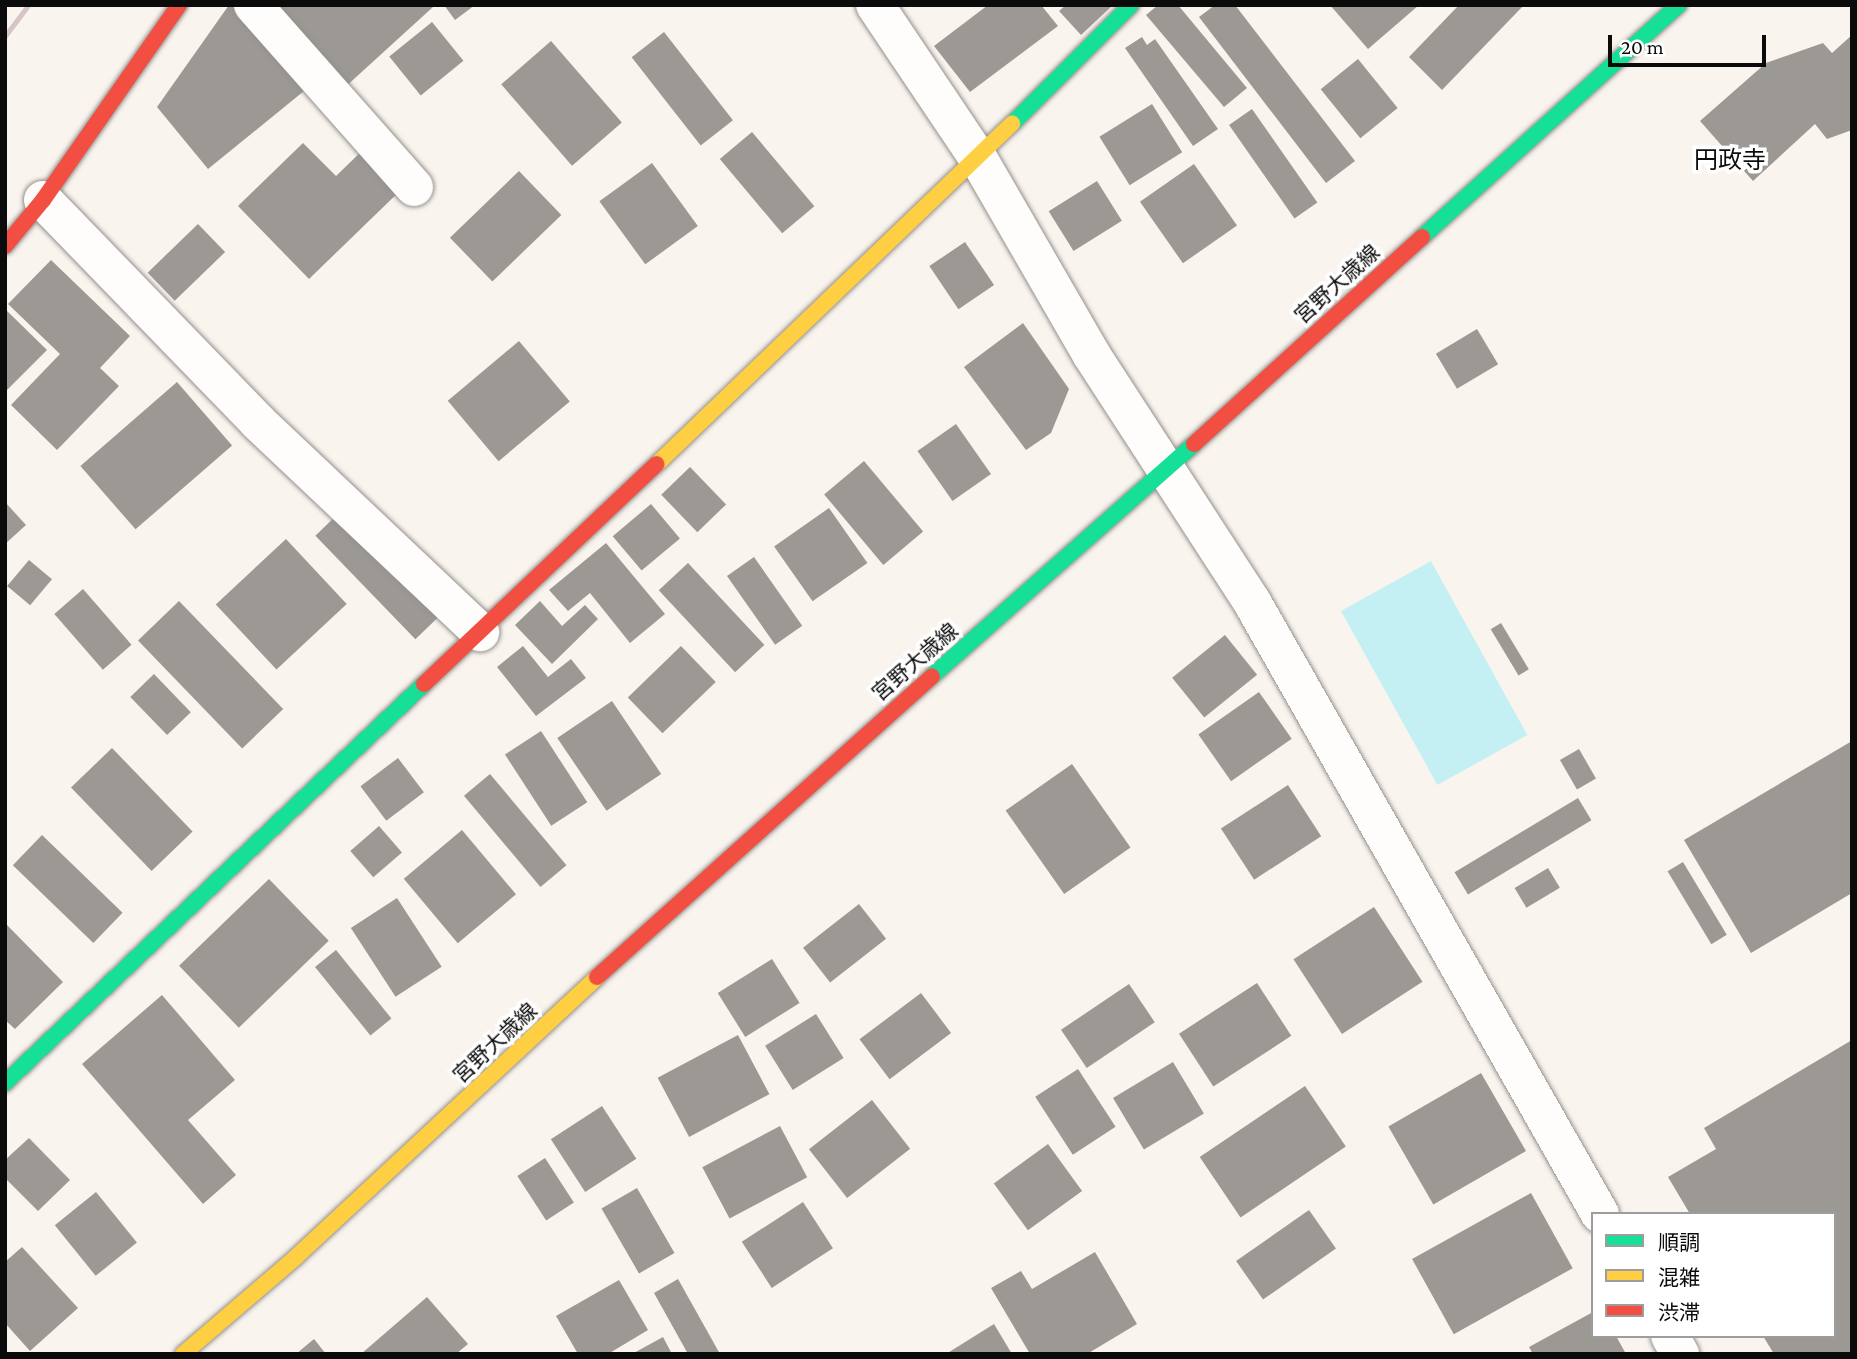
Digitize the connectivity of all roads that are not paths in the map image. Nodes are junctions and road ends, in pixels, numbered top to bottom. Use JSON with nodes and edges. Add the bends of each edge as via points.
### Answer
{"nodes":[{"id":1,"x":179,"y":5,"type":"edge"},
{"id":2,"x":253,"y":5,"type":"edge"},
{"id":3,"x":875,"y":5,"type":"edge"},
{"id":4,"x":1131,"y":5,"type":"edge"},
{"id":5,"x":1679,"y":5,"type":"edge"},
{"id":6,"x":978,"y":158,"type":"junction"},
{"id":7,"x":414,"y":187,"type":"dead end"},
{"id":8,"x":43,"y":200,"type":"junction"},
{"id":9,"x":5,"y":246,"type":"edge"},
{"id":10,"x":1168,"y":467,"type":"junction"},
{"id":11,"x":480,"y":632,"type":"junction"},
{"id":12,"x":5,"y":1083,"type":"edge"},
{"id":13,"x":1599,"y":1212,"type":"edge"},
{"id":14,"x":1671,"y":1338,"type":"edge"},
{"id":15,"x":183,"y":1354,"type":"edge"},
{"id":16,"x":1680,"y":1354,"type":"edge"}],
"edges":[{"from":1,"to":8,"type":"main road"},
{"from":2,"to":7,"type":"street"},
{"from":3,"to":6,"type":"street"},
{"from":4,"to":6,"type":"main road"},
{"from":5,"to":10,"type":"main road","name":"宮野大歳線"},
{"from":6,"to":10,"type":"street","via":[[1091,354]]},
{"from":6,"to":11,"type":"main road"},
{"from":8,"to":9,"type":"main road"},
{"from":8,"to":11,"type":"street","via":[[258,422]]},
{"from":10,"to":13,"type":"street","via":[[1259,614]]},
{"from":10,"to":15,"type":"main road","name":"宮野大歳線","via":[[725,858],[296,1258]]},
{"from":11,"to":12,"type":"main road"},
{"from":14,"to":16,"type":"street"}]}
